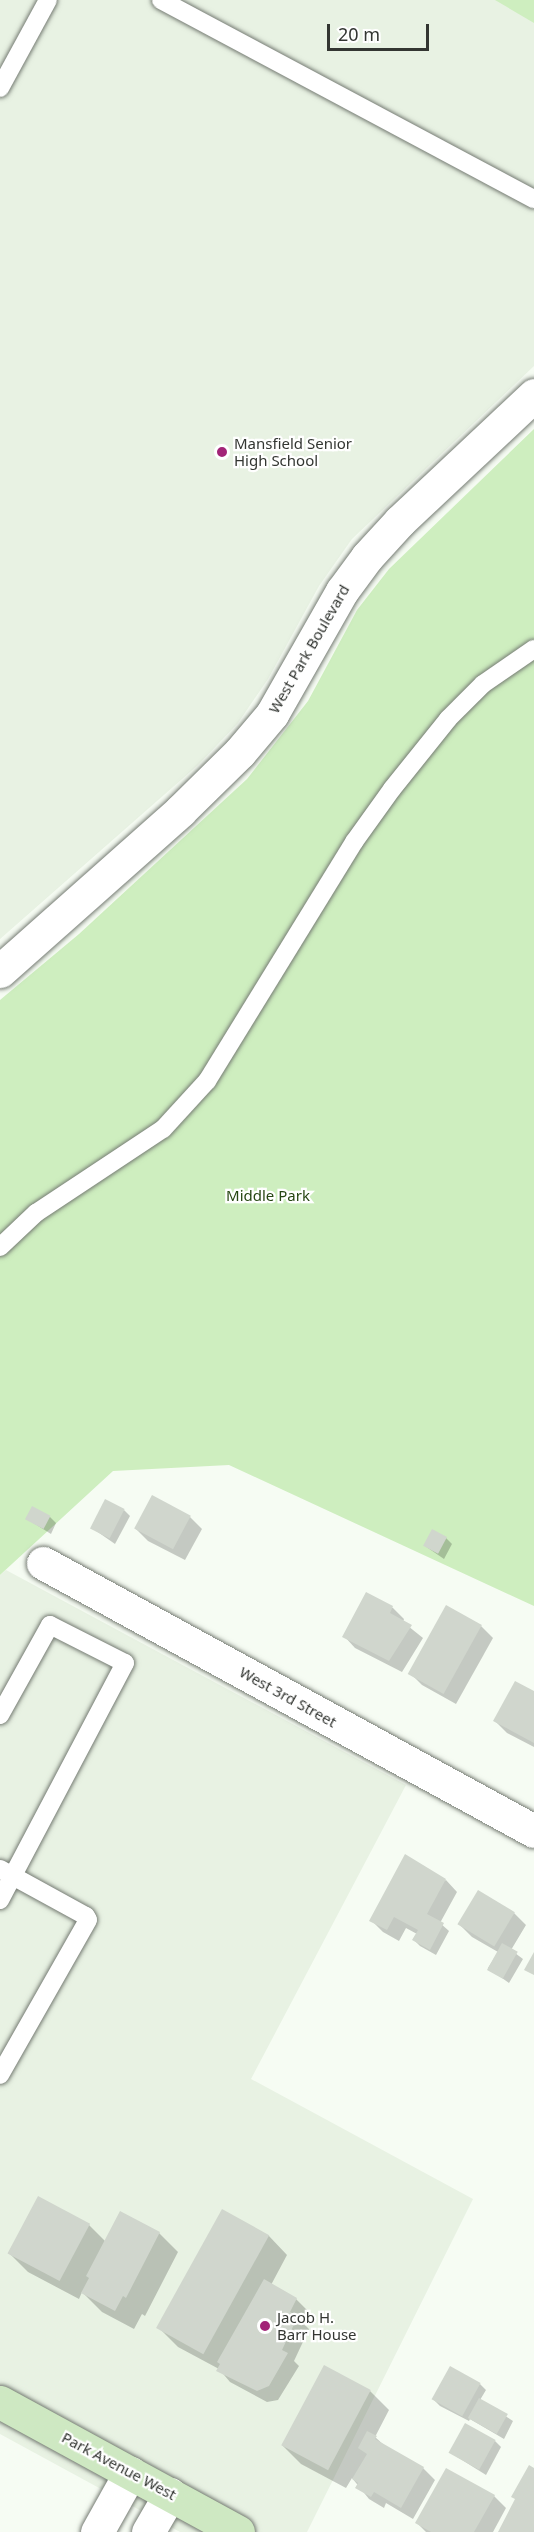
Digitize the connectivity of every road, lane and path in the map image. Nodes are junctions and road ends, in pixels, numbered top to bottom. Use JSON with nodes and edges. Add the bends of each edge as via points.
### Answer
{"nodes":[{"id":1,"x":48,"y":0,"type":"edge"},
{"id":2,"x":161,"y":0,"type":"edge"},
{"id":3,"x":0,"y":88,"type":"edge"},
{"id":4,"x":534,"y":199,"type":"edge"},
{"id":5,"x":534,"y":395,"type":"edge"},
{"id":6,"x":534,"y":649,"type":"edge"},
{"id":7,"x":0,"y":971,"type":"edge"},
{"id":8,"x":0,"y":1247,"type":"edge"},
{"id":9,"x":43,"y":1563,"type":"dead end"},
{"id":10,"x":0,"y":1715,"type":"edge"},
{"id":11,"x":534,"y":1831,"type":"edge"},
{"id":12,"x":7,"y":1873,"type":"edge"},
{"id":13,"x":0,"y":1900,"type":"edge"},
{"id":14,"x":0,"y":2075,"type":"edge"},
{"id":15,"x":0,"y":2402,"type":"edge"},
{"id":16,"x":130,"y":2473,"type":"junction"},
{"id":17,"x":170,"y":2494,"type":"junction"},
{"id":18,"x":97,"y":2532,"type":"edge"},
{"id":19,"x":148,"y":2532,"type":"edge"},
{"id":20,"x":238,"y":2532,"type":"edge"}],
"edges":[{"from":1,"to":3,"type":"lane"},
{"from":2,"to":4,"type":"lane"},
{"from":5,"to":7,"type":"street","name":"West Park Boulevard","via":[[367,557],[342,591],[272,714],[240,752],[180,811]]},
{"from":6,"to":8,"type":"lane","via":[[483,684],[448,719],[392,789],[354,842],[207,1082],[163,1129],[36,1213]]},
{"from":9,"to":11,"type":"street","name":"West 3rd Street"},
{"from":10,"to":12,"type":"lane","via":[[50,1625],[125,1663]]},
{"from":12,"to":13,"type":"lane"},
{"from":12,"to":14,"type":"lane","via":[[88,1920]]},
{"from":15,"to":16,"type":"main road","name":"Park Avenue West"},
{"from":16,"to":17,"type":"main road","name":"Park Avenue West"},
{"from":16,"to":18,"type":"street"},
{"from":17,"to":19,"type":"street"},
{"from":17,"to":20,"type":"main road","name":"Park Avenue West"}]}
